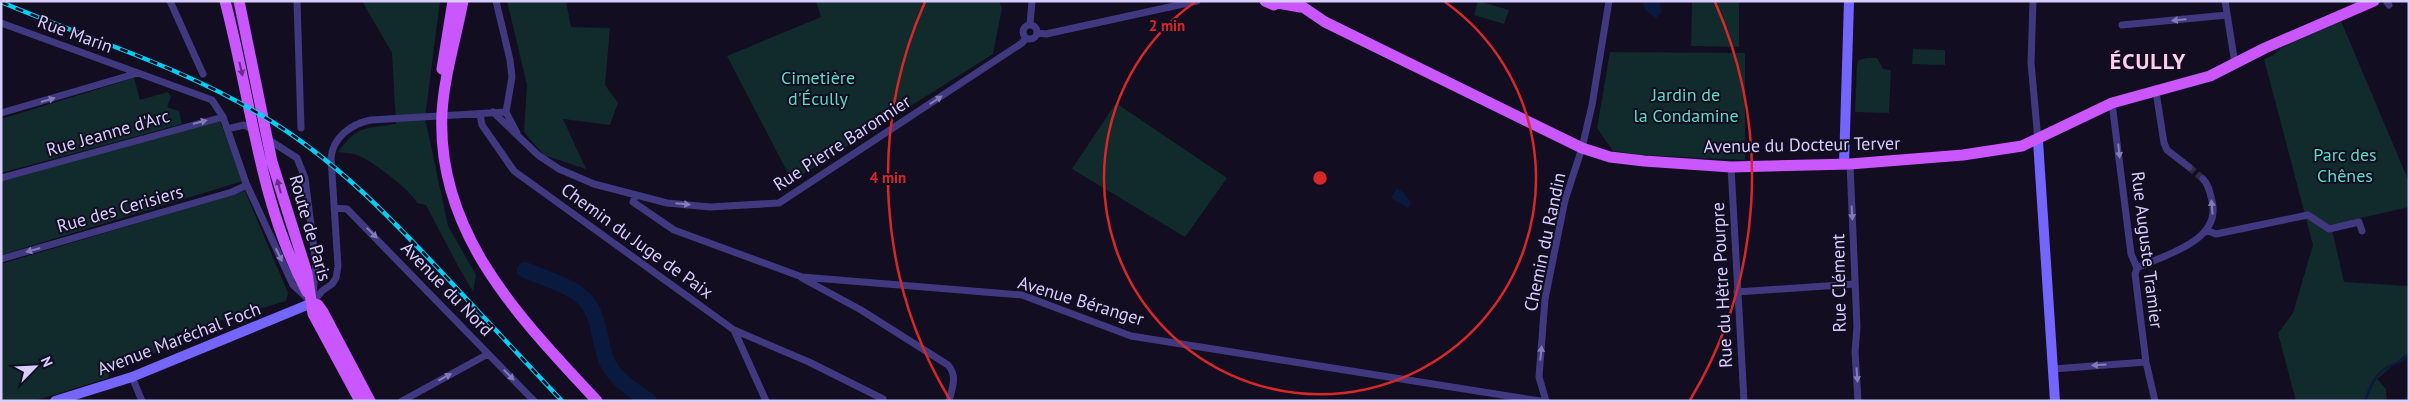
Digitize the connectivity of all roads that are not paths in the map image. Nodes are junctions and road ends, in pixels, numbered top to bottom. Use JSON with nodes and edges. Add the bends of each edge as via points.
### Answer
{"nodes":[{"id":1,"x":170,"y":1,"type":"edge"},
{"id":2,"x":225,"y":1,"type":"edge"},
{"id":3,"x":239,"y":1,"type":"edge"},
{"id":4,"x":297,"y":1,"type":"edge"},
{"id":5,"x":453,"y":1,"type":"edge"},
{"id":6,"x":462,"y":1,"type":"edge"},
{"id":7,"x":496,"y":1,"type":"edge"},
{"id":8,"x":1032,"y":1,"type":"edge"},
{"id":9,"x":1197,"y":1,"type":"edge"},
{"id":10,"x":1265,"y":1,"type":"edge"},
{"id":11,"x":1609,"y":1,"type":"edge"},
{"id":12,"x":1849,"y":1,"type":"edge"},
{"id":13,"x":2033,"y":1,"type":"edge"},
{"id":14,"x":2374,"y":1,"type":"edge"},
{"id":15,"x":1280,"y":2,"type":"edge"},
{"id":16,"x":2226,"y":2,"type":"edge"},
{"id":17,"x":1297,"y":4,"type":"edge"},
{"id":18,"x":2227,"y":15,"type":"junction"},
{"id":19,"x":1,"y":24,"type":"edge"},
{"id":20,"x":1030,"y":25,"type":"junction"},
{"id":21,"x":2122,"y":25,"type":"dead end"},
{"id":22,"x":1037,"y":33,"type":"junction"},
{"id":23,"x":1026,"y":38,"type":"junction"},
{"id":24,"x":2235,"y":64,"type":"junction"},
{"id":25,"x":139,"y":73,"type":"junction"},
{"id":26,"x":203,"y":74,"type":"dead end"},
{"id":27,"x":444,"y":91,"type":"junction"},
{"id":28,"x":2156,"y":92,"type":"junction"},
{"id":29,"x":2112,"y":103,"type":"junction"},
{"id":30,"x":493,"y":112,"type":"junction"},
{"id":31,"x":506,"y":112,"type":"junction"},
{"id":32,"x":1,"y":113,"type":"edge"},
{"id":33,"x":442,"y":114,"type":"junction"},
{"id":34,"x":480,"y":114,"type":"junction"},
{"id":35,"x":222,"y":117,"type":"junction"},
{"id":36,"x":301,"y":128,"type":"dead end"},
{"id":37,"x":227,"y":130,"type":"junction"},
{"id":38,"x":520,"y":138,"type":"junction"},
{"id":39,"x":2038,"y":141,"type":"junction"},
{"id":40,"x":1582,"y":148,"type":"junction"},
{"id":41,"x":1847,"y":164,"type":"junction"},
{"id":42,"x":2189,"y":167,"type":"tunnel mouth"},
{"id":43,"x":1731,"y":168,"type":"junction"},
{"id":44,"x":1,"y":178,"type":"edge"},
{"id":45,"x":2204,"y":179,"type":"tunnel mouth"},
{"id":46,"x":247,"y":185,"type":"junction"},
{"id":47,"x":635,"y":196,"type":"junction"},
{"id":48,"x":334,"y":208,"type":"junction"},
{"id":49,"x":2362,"y":231,"type":"dead end"},
{"id":50,"x":2205,"y":232,"type":"junction"},
{"id":51,"x":288,"y":234,"type":"junction"},
{"id":52,"x":1,"y":259,"type":"edge"},
{"id":53,"x":2137,"y":268,"type":"junction"},
{"id":54,"x":802,"y":277,"type":"junction"},
{"id":55,"x":1855,"y":284,"type":"junction"},
{"id":56,"x":1737,"y":292,"type":"junction"},
{"id":57,"x":312,"y":303,"type":"junction"},
{"id":58,"x":734,"y":330,"type":"junction"},
{"id":59,"x":488,"y":354,"type":"junction"},
{"id":60,"x":2146,"y":362,"type":"junction"},
{"id":61,"x":2053,"y":369,"type":"junction"},
{"id":62,"x":132,"y":377,"type":"junction"},
{"id":63,"x":884,"y":399,"type":"dead end"},
{"id":64,"x":1525,"y":400,"type":"edge"},
{"id":65,"x":55,"y":401,"type":"edge"},
{"id":66,"x":142,"y":401,"type":"edge"},
{"id":67,"x":360,"y":401,"type":"edge"},
{"id":68,"x":370,"y":401,"type":"edge"},
{"id":69,"x":402,"y":401,"type":"edge"},
{"id":70,"x":534,"y":401,"type":"edge"},
{"id":71,"x":597,"y":401,"type":"edge"},
{"id":72,"x":766,"y":401,"type":"edge"},
{"id":73,"x":949,"y":401,"type":"edge"},
{"id":74,"x":1540,"y":401,"type":"edge"},
{"id":75,"x":1546,"y":401,"type":"edge"},
{"id":76,"x":1744,"y":401,"type":"edge"},
{"id":77,"x":1858,"y":401,"type":"edge"},
{"id":78,"x":2054,"y":401,"type":"edge"},
{"id":79,"x":2155,"y":401,"type":"edge"}],
"edges":[{"from":1,"to":26,"type":"street"},
{"from":2,"to":51,"type":"main road","name":"Route de Paris","one_way":true,"via":[[264,175]]},
{"from":51,"to":3,"type":"main road","name":"Route de Paris","one_way":true},
{"from":4,"to":36,"type":"street"},
{"from":5,"to":27,"type":"main road","via":[[442,68]]},
{"from":6,"to":27,"type":"main road"},
{"from":7,"to":31,"type":"street","via":[[512,77]]},
{"from":8,"to":20,"type":"street"},
{"from":9,"to":22,"type":"street","via":[[1046,34]]},
{"from":10,"to":15,"type":"main road","name":"Avenue du Docteur Terver","via":[[1270,4]]},
{"from":11,"to":40,"type":"street","name":"Chemin du Randin"},
{"from":12,"to":41,"type":"main road"},
{"from":13,"to":39,"type":"street","via":[[2032,44]]},
{"from":14,"to":24,"type":"main road","name":"Avenue du Docteur Terver"},
{"from":15,"to":17,"type":"main road","name":"Avenue du Docteur Terver"},
{"from":16,"to":18,"type":"street"},
{"from":17,"to":40,"type":"main road","name":"Avenue du Docteur Terver","via":[[1325,22]]},
{"from":18,"to":21,"type":"street","one_way":true},
{"from":18,"to":24,"type":"street"},
{"from":19,"to":25,"type":"street","name":"Rue Marin"},
{"from":20,"to":22,"type":"street"},
{"from":20,"to":23,"type":"street","via":[[1023,29]]},
{"from":22,"to":23,"type":"street","via":[[1032,39]]},
{"from":47,"to":23,"type":"street","name":"Rue Pierre Baronnier","one_way":true,"via":[[710,207],[779,204]]},
{"from":24,"to":28,"type":"main road","name":"Avenue du Docteur Terver","via":[[2210,76]]},
{"from":32,"to":25,"type":"street","one_way":true},
{"from":25,"to":35,"type":"street","name":"Rue Marin","via":[[212,100]]},
{"from":27,"to":33,"type":"main road"},
{"from":28,"to":29,"type":"main road","name":"Avenue du Docteur Terver"},
{"from":28,"to":42,"type":"street","via":[[2164,143]]},
{"from":29,"to":39,"type":"main road","name":"Avenue du Docteur Terver"},
{"from":29,"to":53,"type":"street","name":"Rue Auguste Tramier","one_way":true,"via":[[2131,254]]},
{"from":30,"to":31,"type":"street"},
{"from":30,"to":34,"type":"street"},
{"from":30,"to":38,"type":"street","name":"Rue Pierre Baronnier"},
{"from":31,"to":38,"type":"street","name":"Rue Pierre Baronnier"},
{"from":33,"to":34,"type":"street"},
{"from":33,"to":48,"type":"street","via":[[371,120],[350,128],[336,142],[332,152]]},
{"from":33,"to":71,"type":"main road","via":[[447,174],[470,241],[513,307]]},
{"from":34,"to":58,"type":"street","name":"Chemin du Juge de Paix","via":[[482,124],[514,171]]},
{"from":35,"to":37,"type":"street"},
{"from":44,"to":35,"type":"street","name":"Rue Jeanne d'Arc","one_way":true},
{"from":37,"to":46,"type":"street"},
{"from":37,"to":57,"type":"street","via":[[244,125],[297,158],[305,178],[316,265]]},
{"from":38,"to":47,"type":"street","name":"Rue Pierre Baronnier","via":[[559,169]]},
{"from":39,"to":41,"type":"main road","name":"Avenue du Docteur Terver","via":[[1962,156]]},
{"from":39,"to":61,"type":"main road"},
{"from":40,"to":43,"type":"main road","name":"Avenue du Docteur Terver","via":[[1610,157]]},
{"from":75,"to":40,"type":"street","name":"Chemin du Randin","one_way":true,"via":[[1539,377],[1545,299],[1565,200]]},
{"from":41,"to":43,"type":"main road","name":"Avenue du Docteur Terver"},
{"from":41,"to":55,"type":"street","name":"Rue Clément","one_way":true},
{"from":43,"to":56,"type":"street","name":"Rue du Hêtre Pourpre"},
{"from":50,"to":45,"type":"street","one_way":true,"via":[[2214,211]]},
{"from":46,"to":52,"type":"street","name":"Rue des Cerisiers","one_way":true},
{"from":46,"to":57,"type":"street","one_way":true,"via":[[293,285]]},
{"from":47,"to":54,"type":"street","name":"Avenue Béranger","via":[[633,202],[674,230]]},
{"from":48,"to":57,"type":"street","via":[[336,278]]},
{"from":48,"to":59,"type":"street","name":"Avenue du Nord","one_way":true,"via":[[347,209]]},
{"from":49,"to":50,"type":"street","via":[[2359,222],[2329,228],[2308,215],[2216,234]]},
{"from":50,"to":53,"type":"street","via":[[2186,245]]},
{"from":51,"to":57,"type":"main road","name":"Route de Paris","via":[[307,273]]},
{"from":53,"to":60,"type":"street","name":"Rue Auguste Tramier","via":[[2135,274]]},
{"from":54,"to":64,"type":"street","name":"Avenue Béranger","via":[[1022,295],[1131,336]]},
{"from":54,"to":73,"type":"street","via":[[948,365],[954,378]]},
{"from":55,"to":56,"type":"street"},
{"from":55,"to":77,"type":"street","name":"Rue Clément","one_way":true},
{"from":56,"to":76,"type":"street","name":"Rue du Hêtre Pourpre"},
{"from":57,"to":62,"type":"main road","name":"Avenue Maréchal Foch"},
{"from":57,"to":67,"type":"main road","name":"Route de Paris","via":[[313,314]]},
{"from":57,"to":68,"type":"main road","via":[[318,305]]},
{"from":58,"to":63,"type":"street"},
{"from":58,"to":72,"type":"street","name":"Chemin du Juge de Paix"},
{"from":69,"to":59,"type":"street","one_way":true},
{"from":59,"to":70,"type":"street","name":"Avenue du Nord","one_way":true},
{"from":60,"to":61,"type":"street","one_way":true},
{"from":60,"to":79,"type":"street","name":"Rue Auguste Tramier"},
{"from":61,"to":78,"type":"main road"},
{"from":62,"to":65,"type":"main road","name":"Avenue Maréchal Foch"},
{"from":62,"to":66,"type":"street"},
{"from":64,"to":74,"type":"street","name":"Avenue Béranger"}]}
